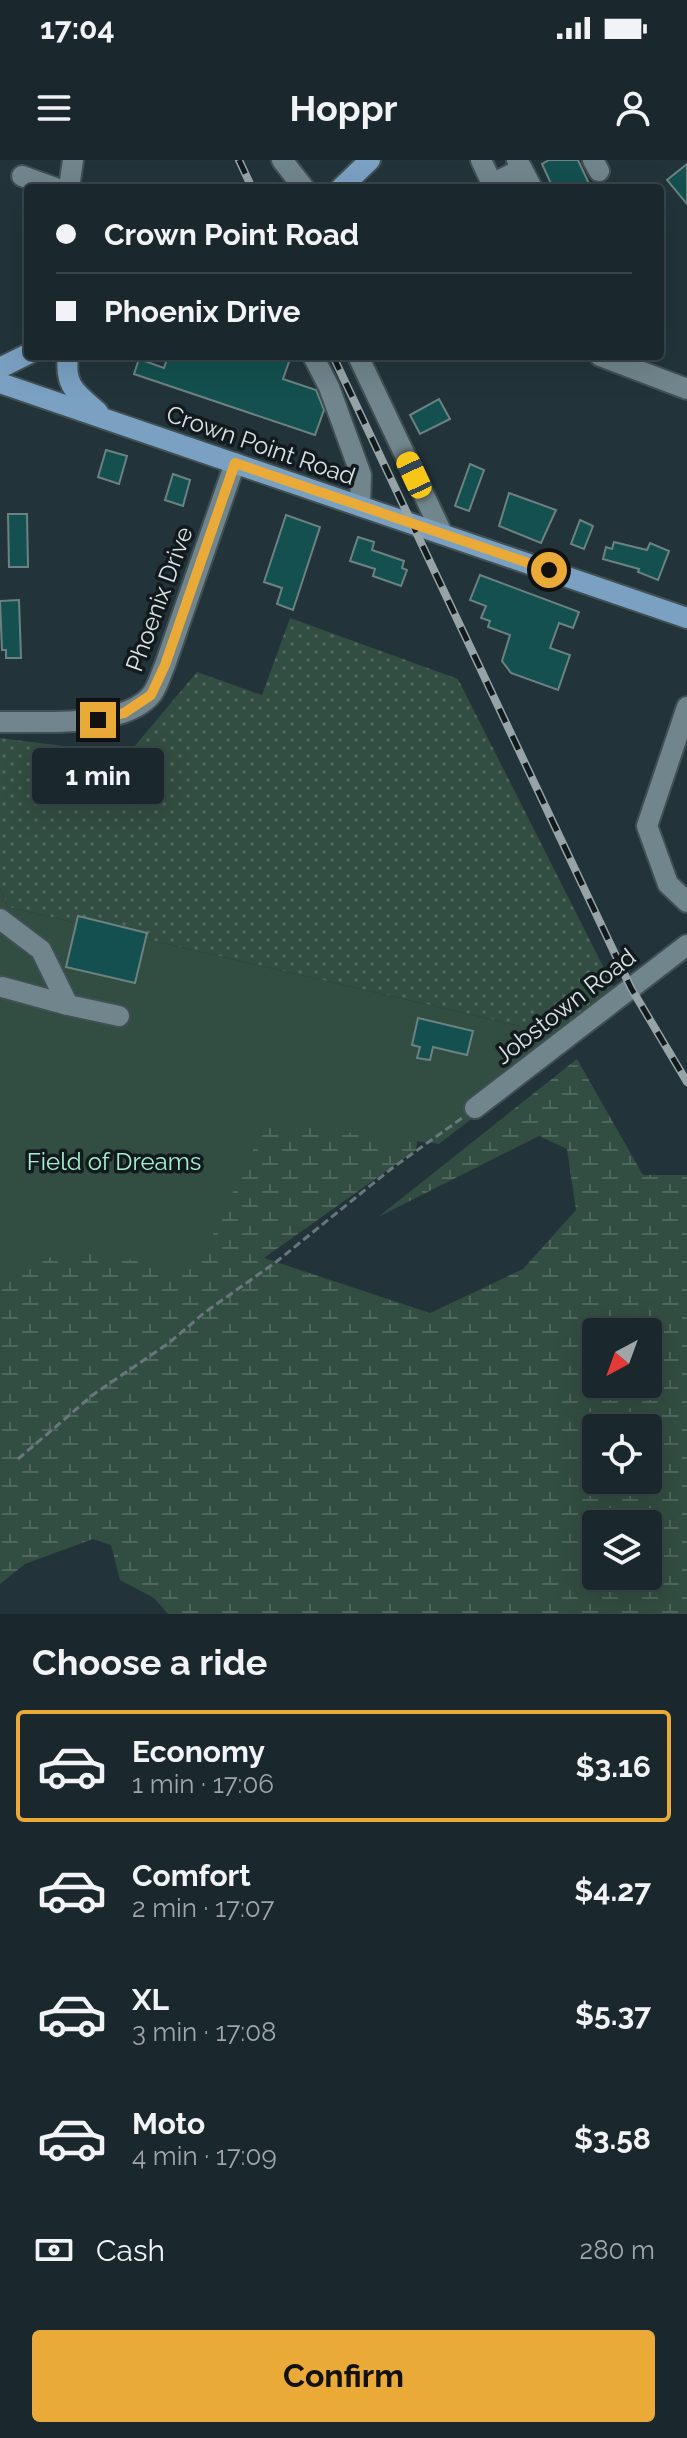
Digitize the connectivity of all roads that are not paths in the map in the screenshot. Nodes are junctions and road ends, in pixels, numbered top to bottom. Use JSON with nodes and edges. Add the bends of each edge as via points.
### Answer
{"nodes":[{"id":1,"x":73,"y":160,"type":"edge"},
{"id":2,"x":282,"y":160,"type":"edge"},
{"id":3,"x":370,"y":160,"type":"edge"},
{"id":4,"x":481,"y":160,"type":"edge"},
{"id":5,"x":524,"y":172,"type":"edge"},
{"id":6,"x":22,"y":176,"type":"dead end"},
{"id":7,"x":44,"y":184,"type":"edge"},
{"id":8,"x":70,"y":184,"type":"edge"},
{"id":9,"x":301,"y":184,"type":"edge"},
{"id":10,"x":345,"y":184,"type":"edge"},
{"id":11,"x":492,"y":184,"type":"edge"},
{"id":12,"x":497,"y":184,"type":"edge"},
{"id":13,"x":24,"y":356,"type":"edge"},
{"id":14,"x":68,"y":360,"type":"edge"},
{"id":15,"x":315,"y":360,"type":"edge"},
{"id":16,"x":360,"y":360,"type":"edge"},
{"id":17,"x":611,"y":360,"type":"edge"},
{"id":18,"x":0,"y":368,"type":"edge"},
{"id":19,"x":0,"y":383,"type":"edge"},
{"id":20,"x":687,"y":389,"type":"edge"},
{"id":21,"x":107,"y":420,"type":"junction"},
{"id":22,"x":235,"y":463,"type":"junction"},
{"id":23,"x":360,"y":506,"type":"junction"},
{"id":24,"x":442,"y":533,"type":"junction"},
{"id":25,"x":686,"y":616,"type":"edge"},
{"id":26,"x":687,"y":707,"type":"edge"},
{"id":27,"x":0,"y":722,"type":"edge"},
{"id":28,"x":687,"y":902,"type":"edge"},
{"id":29,"x":0,"y":919,"type":"edge"},
{"id":30,"x":687,"y":945,"type":"edge"},
{"id":31,"x":2,"y":987,"type":"dead end"},
{"id":32,"x":68,"y":1005,"type":"junction"},
{"id":33,"x":119,"y":1016,"type":"dead end"},
{"id":34,"x":475,"y":1108,"type":"road end"}],
"edges":[{"from":1,"to":8,"type":"street"},
{"from":2,"to":9,"type":"street"},
{"from":3,"to":10,"type":"main road"},
{"from":4,"to":11,"type":"street"},
{"from":5,"to":12,"type":"street"},
{"from":6,"to":7,"type":"street"},
{"from":13,"to":18,"type":"main road"},
{"from":14,"to":21,"type":"main road","via":[[71,388]]},
{"from":15,"to":23,"type":"street","via":[[361,475]]},
{"from":16,"to":24,"type":"street"},
{"from":17,"to":20,"type":"street"},
{"from":19,"to":21,"type":"main road","name":"Crown Point Road"},
{"from":21,"to":22,"type":"main road","name":"Crown Point Road"},
{"from":22,"to":23,"type":"main road","name":"Crown Point Road"},
{"from":22,"to":27,"type":"street","name":"Phoenix Drive","via":[[151,695],[124,713],[98,720]]},
{"from":23,"to":24,"type":"main road","name":"Crown Point Road"},
{"from":24,"to":25,"type":"main road","name":"Crown Point Road"},
{"from":26,"to":28,"type":"street","via":[[647,826],[668,884]]},
{"from":29,"to":32,"type":"street","via":[[41,950]]},
{"from":30,"to":34,"type":"street","name":"Jobstown Road"},
{"from":31,"to":32,"type":"street"},
{"from":32,"to":33,"type":"street"}]}
